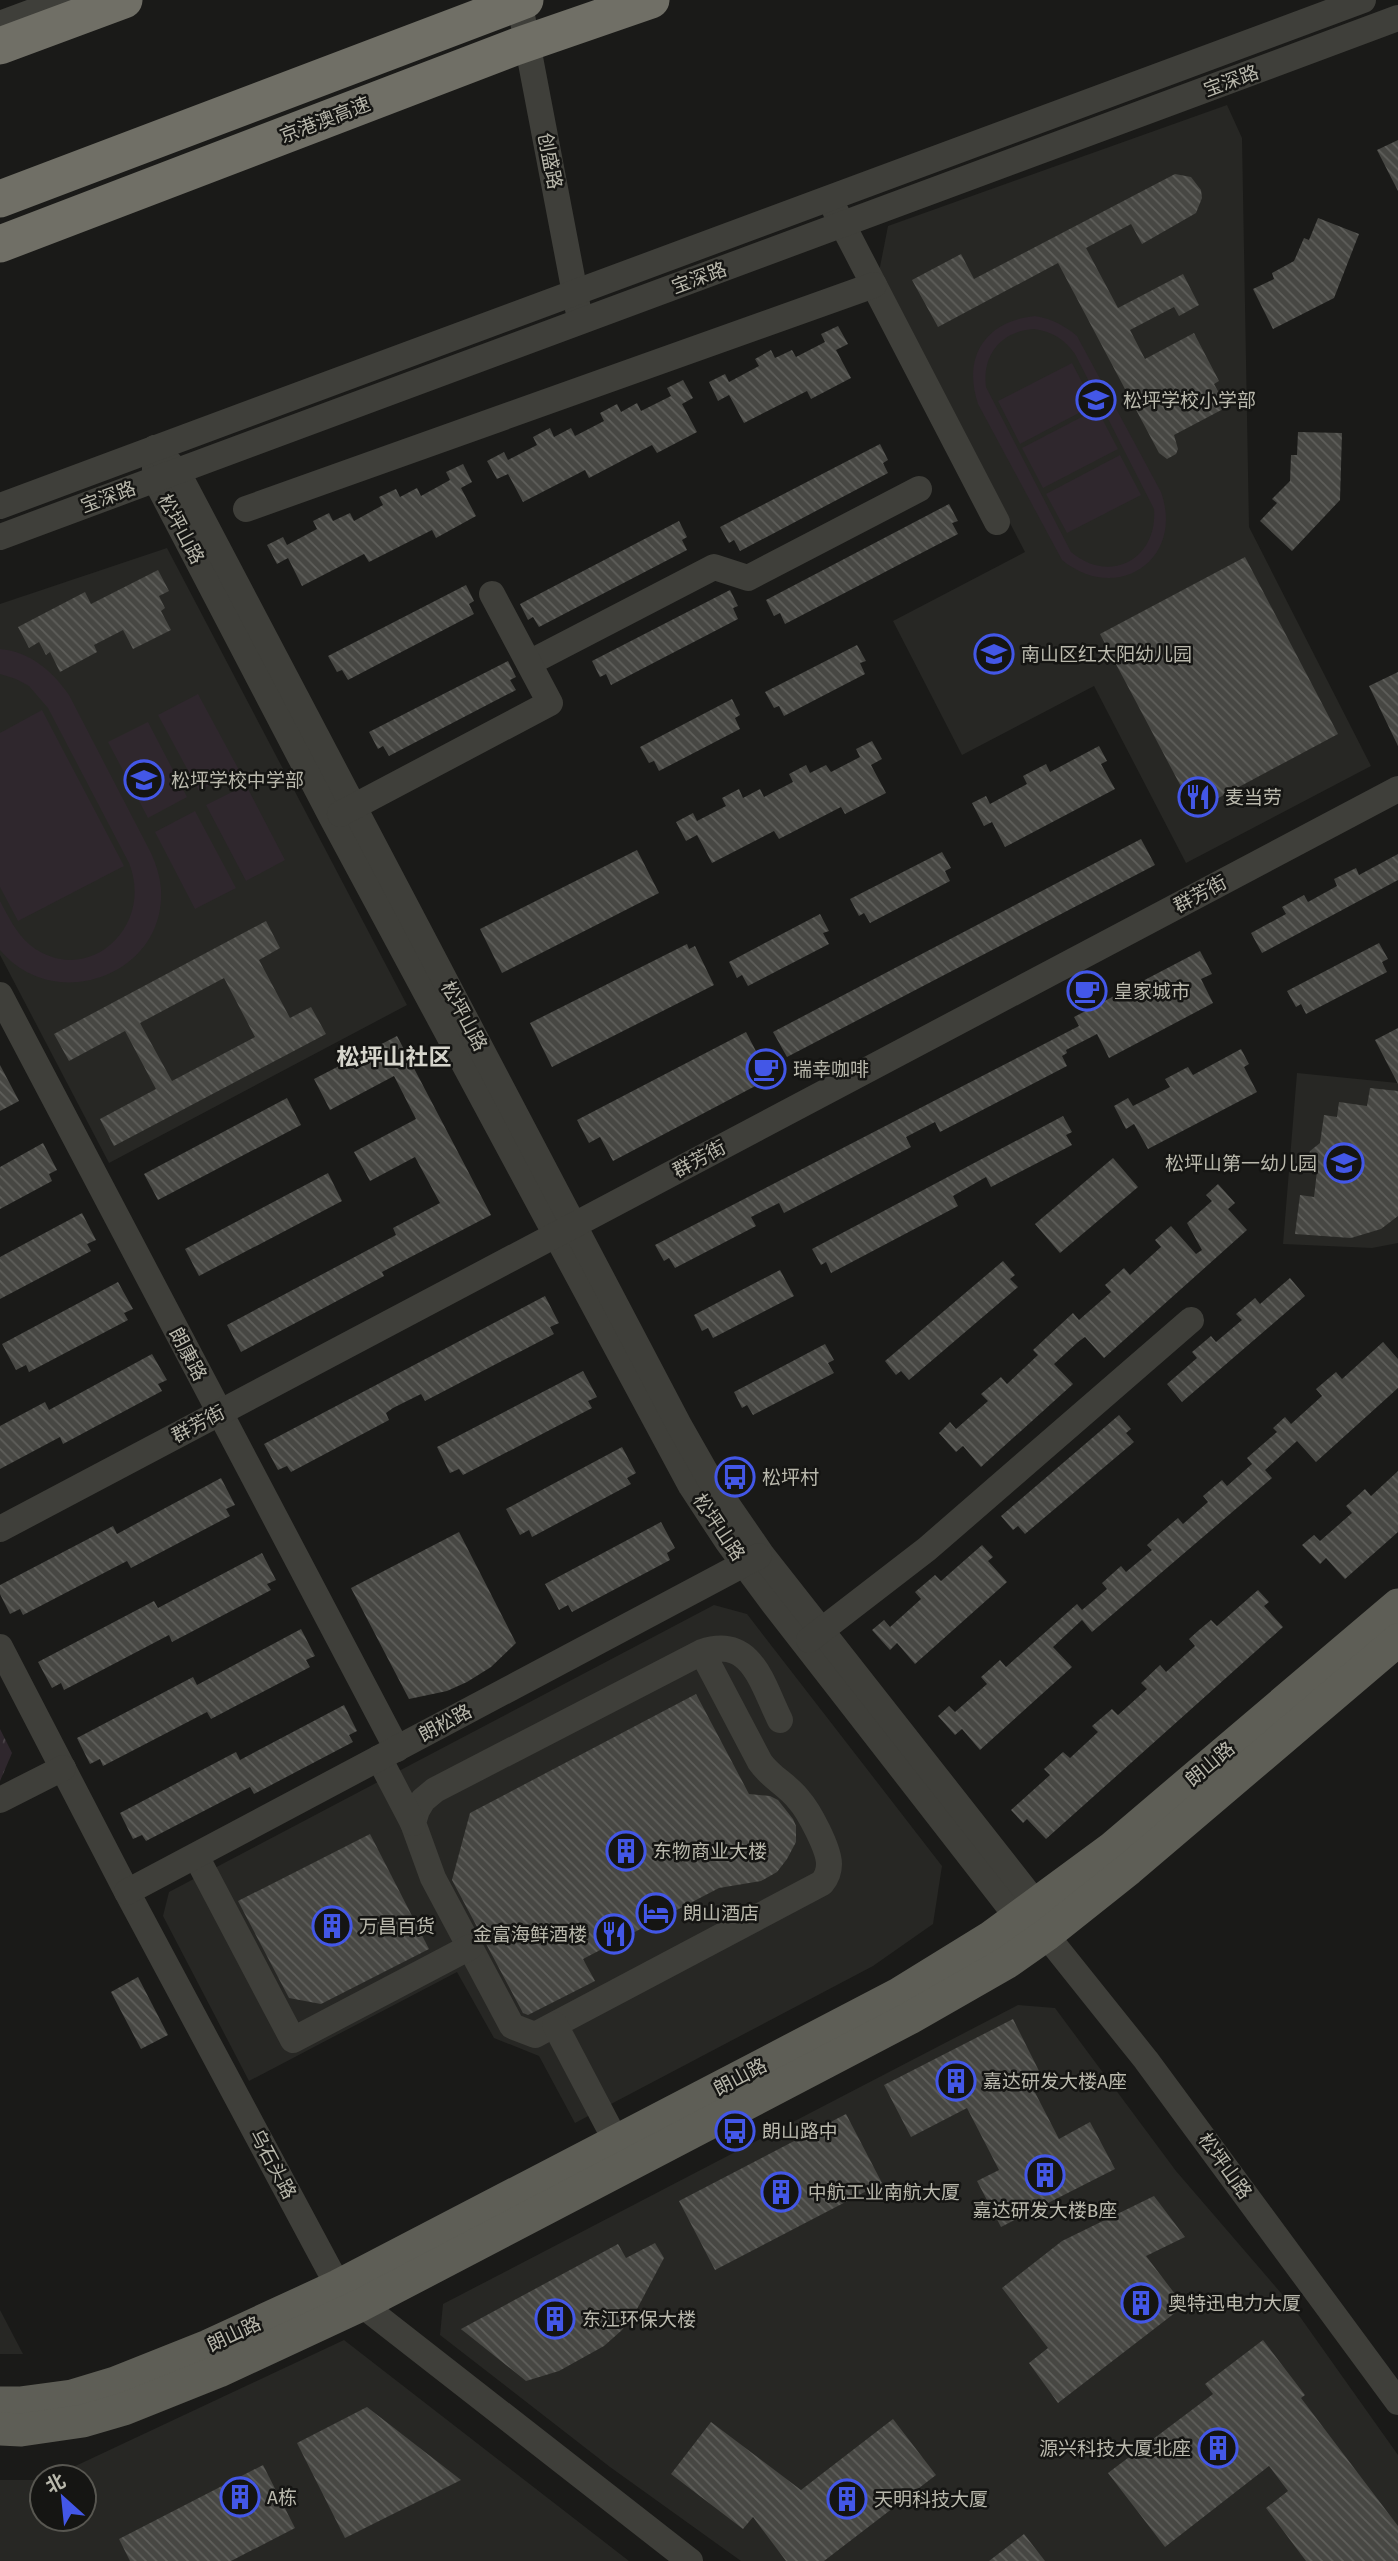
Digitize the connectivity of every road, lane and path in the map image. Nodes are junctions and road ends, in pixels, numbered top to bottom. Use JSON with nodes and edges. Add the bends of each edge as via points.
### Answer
{"nodes":[{"id":1,"x":64,"y":0,"type":"edge"},
{"id":2,"x":124,"y":0,"type":"edge"},
{"id":3,"x":519,"y":0,"type":"edge"},
{"id":4,"x":525,"y":0,"type":"edge"},
{"id":5,"x":652,"y":0,"type":"edge"},
{"id":6,"x":1363,"y":0,"type":"edge"},
{"id":7,"x":1398,"y":19,"type":"edge"},
{"id":8,"x":0,"y":24,"type":"edge"},
{"id":9,"x":0,"y":46,"type":"edge"},
{"id":10,"x":829,"y":198,"type":"junction"},
{"id":11,"x":0,"y":199,"type":"edge"},
{"id":12,"x":843,"y":225,"type":"junction"},
{"id":13,"x":0,"y":244,"type":"edge"},
{"id":14,"x":874,"y":285,"type":"junction"},
{"id":15,"x":575,"y":293,"type":"junction"},
{"id":16,"x":580,"y":321,"type":"junction"},
{"id":17,"x":155,"y":448,"type":"junction"},
{"id":18,"x":166,"y":475,"type":"junction"},
{"id":19,"x":919,"y":489,"type":"dead end"},
{"id":20,"x":0,"y":506,"type":"edge"},
{"id":21,"x":246,"y":509,"type":"dead end"},
{"id":22,"x":997,"y":522,"type":"dead end"},
{"id":23,"x":0,"y":537,"type":"edge"},
{"id":24,"x":492,"y":594,"type":"dead end"},
{"id":25,"x":529,"y":663,"type":"junction"},
{"id":26,"x":1398,"y":789,"type":"edge"},
{"id":27,"x":343,"y":812,"type":"junction"},
{"id":28,"x":0,"y":995,"type":"edge"},
{"id":29,"x":565,"y":1230,"type":"junction"},
{"id":30,"x":1191,"y":1320,"type":"dead end"},
{"id":31,"x":219,"y":1413,"type":"junction"},
{"id":32,"x":0,"y":1529,"type":"edge"},
{"id":33,"x":753,"y":1559,"type":"junction"},
{"id":34,"x":1398,"y":1605,"type":"edge"},
{"id":35,"x":813,"y":1637,"type":"junction"},
{"id":36,"x":1398,"y":1640,"type":"edge"},
{"id":37,"x":0,"y":1647,"type":"edge"},
{"id":38,"x":702,"y":1651,"type":"junction"},
{"id":39,"x":780,"y":1720,"type":"dead end"},
{"id":40,"x":388,"y":1753,"type":"junction"},
{"id":41,"x":62,"y":1768,"type":"junction"},
{"id":42,"x":0,"y":1800,"type":"edge"},
{"id":43,"x":413,"y":1823,"type":"junction"},
{"id":44,"x":195,"y":1856,"type":"junction"},
{"id":45,"x":127,"y":1892,"type":"junction"},
{"id":46,"x":1034,"y":1919,"type":"junction"},
{"id":47,"x":470,"y":1947,"type":"junction"},
{"id":48,"x":555,"y":2025,"type":"junction"},
{"id":49,"x":616,"y":2141,"type":"junction"},
{"id":50,"x":350,"y":2296,"type":"junction"},
{"id":51,"x":1398,"y":2402,"type":"edge"},
{"id":52,"x":0,"y":2403,"type":"edge"},
{"id":53,"x":0,"y":2429,"type":"edge"},
{"id":54,"x":690,"y":2561,"type":"edge"}],
"edges":[{"from":1,"to":8,"type":"street"},
{"from":2,"to":9,"type":"highway"},
{"from":3,"to":15,"type":"street","name":"创盛路"},
{"from":4,"to":11,"type":"highway","bridge":true},
{"from":5,"to":13,"type":"highway","name":"京港澳高速","bridge":true,"via":[[515,47]]},
{"from":6,"to":10,"type":"street","name":"宝深路"},
{"from":7,"to":12,"type":"street","name":"宝深路"},
{"from":10,"to":12,"type":"street"},
{"from":10,"to":15,"type":"street","name":"宝深路"},
{"from":12,"to":14,"type":"street"},
{"from":12,"to":16,"type":"street","name":"宝深路"},
{"from":14,"to":21,"type":"street"},
{"from":14,"to":22,"type":"street"},
{"from":15,"to":16,"type":"street","name":"创盛路"},
{"from":15,"to":17,"type":"street","name":"宝深路"},
{"from":16,"to":18,"type":"street","name":"宝深路"},
{"from":17,"to":18,"type":"street","name":"松坪山路"},
{"from":17,"to":20,"type":"street","name":"宝深路"},
{"from":18,"to":23,"type":"street","name":"宝深路"},
{"from":18,"to":27,"type":"street","name":"松坪山路"},
{"from":19,"to":25,"type":"street","via":[[748,578],[714,567]]},
{"from":24,"to":25,"type":"street"},
{"from":25,"to":27,"type":"street","via":[[550,703]]},
{"from":26,"to":29,"type":"street","name":"群芳街"},
{"from":27,"to":29,"type":"street","name":"松坪山路"},
{"from":28,"to":31,"type":"street","name":"朗康路"},
{"from":29,"to":31,"type":"street","name":"群芳街"},
{"from":29,"to":33,"type":"street","name":"松坪山路"},
{"from":30,"to":35,"type":"street","via":[[927,1549]]},
{"from":31,"to":32,"type":"street","name":"群芳街"},
{"from":31,"to":40,"type":"street","name":"朗康路"},
{"from":33,"to":35,"type":"street","name":"松坪山路"},
{"from":33,"to":40,"type":"street","name":"朗松路"},
{"from":34,"to":46,"type":"main road","name":"朗山路"},
{"from":35,"to":46,"type":"street","name":"松坪山路"},
{"from":36,"to":46,"type":"main road","name":"朗山路","via":[[1129,1868]]},
{"from":37,"to":41,"type":"street","name":"乌石头路"},
{"from":38,"to":39,"type":"street","via":[[725,1647],[741,1652]]},
{"from":38,"to":43,"type":"street","via":[[435,1790],[423,1800]]},
{"from":38,"to":48,"type":"street","name":"朗康路","via":[[760,1762],[805,1808],[828,1858],[828,1875],[821,1883]]},
{"from":40,"to":43,"type":"street","name":"朗康路"},
{"from":40,"to":44,"type":"street","name":"朗松路"},
{"from":41,"to":42,"type":"street"},
{"from":41,"to":45,"type":"street","name":"乌石头路"},
{"from":43,"to":47,"type":"street","name":"朗康路","via":[[433,1878]]},
{"from":44,"to":45,"type":"street","name":"朗松路"},
{"from":44,"to":47,"type":"street","via":[[293,2040]]},
{"from":45,"to":50,"type":"street","name":"乌石头路"},
{"from":46,"to":49,"type":"main road","name":"朗山路"},
{"from":46,"to":50,"type":"main road","name":"朗山路","via":[[1006,1964],[910,2018]]},
{"from":46,"to":51,"type":"street","name":"松坪山路","via":[[1146,2060]]},
{"from":47,"to":48,"type":"street","name":"朗康路","via":[[512,2026],[535,2035]]},
{"from":48,"to":49,"type":"street"},
{"from":49,"to":50,"type":"main road","name":"朗山路"},
{"from":50,"to":52,"type":"main road","name":"朗山路","via":[[115,2383],[72,2396]]},
{"from":50,"to":53,"type":"main road","name":"朗山路","via":[[219,2371],[124,2409],[83,2421]]},
{"from":50,"to":54,"type":"street","name":"乌石头路"}]}
